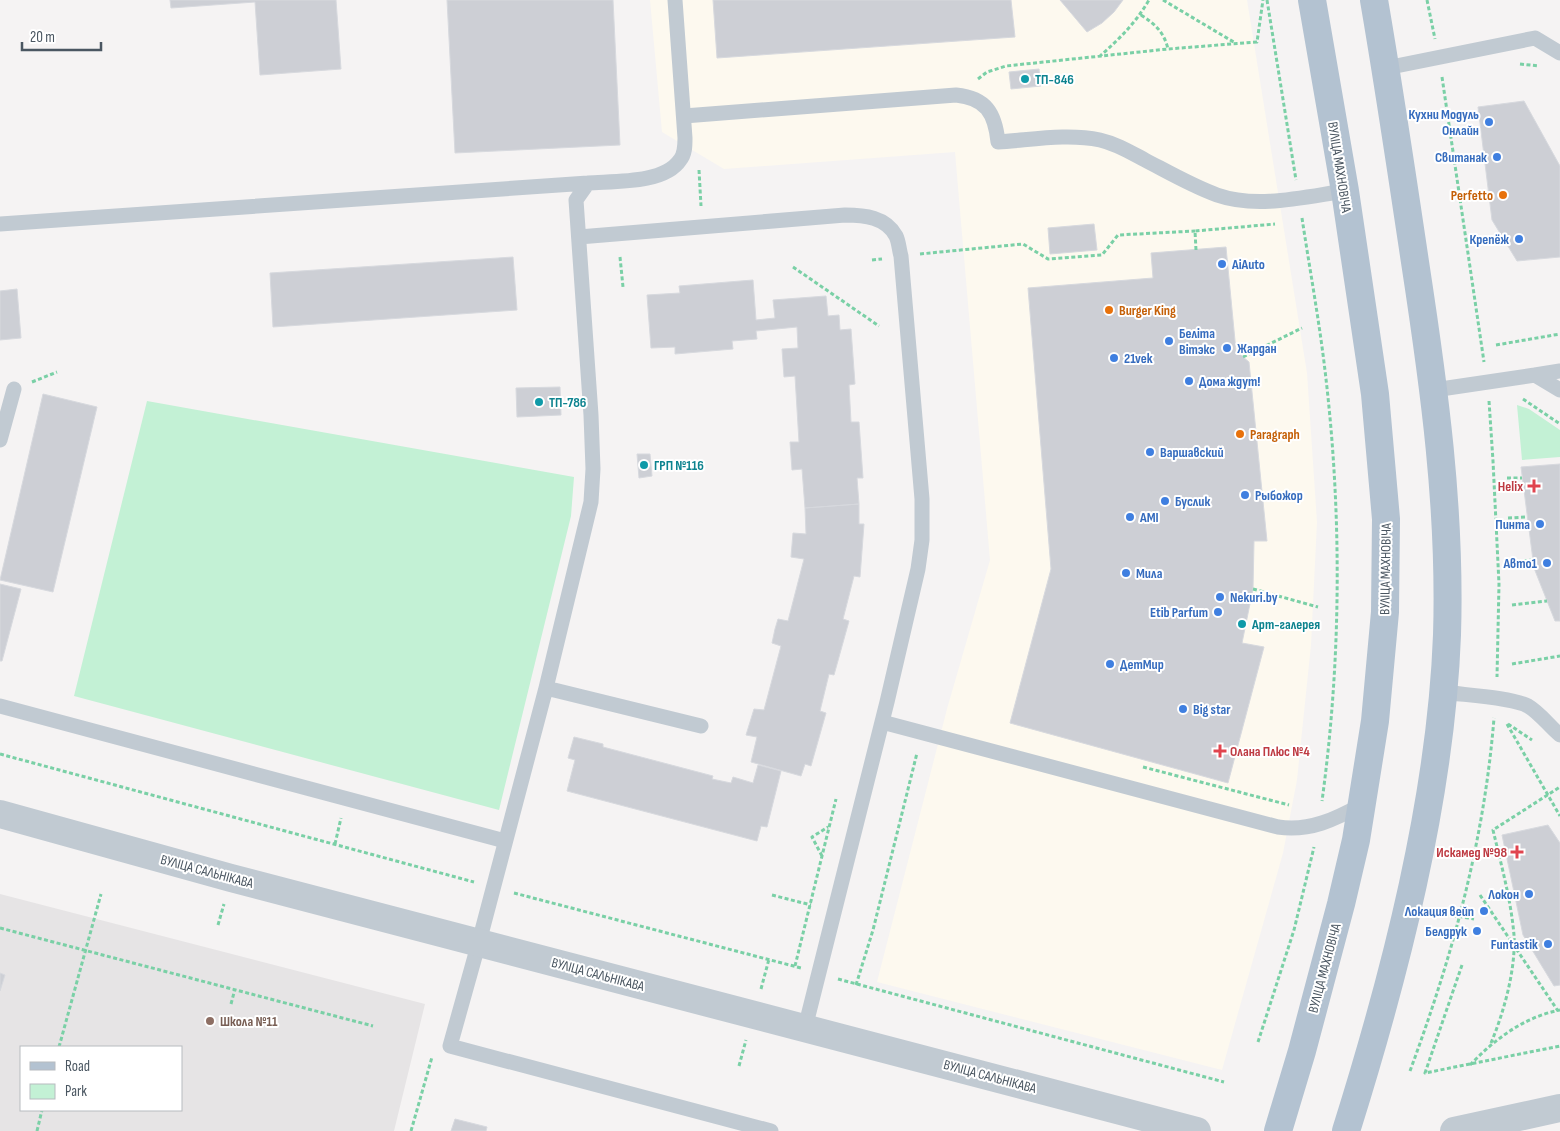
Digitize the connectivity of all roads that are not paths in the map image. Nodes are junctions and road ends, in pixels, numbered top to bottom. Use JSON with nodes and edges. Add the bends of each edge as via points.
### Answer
{"nodes":[{"id":1,"x":675,"y":0,"type":"edge"},
{"id":2,"x":1312,"y":0,"type":"edge"},
{"id":3,"x":1374,"y":0,"type":"edge"},
{"id":4,"x":1560,"y":53,"type":"edge"},
{"id":5,"x":1386,"y":68,"type":"junction"},
{"id":6,"x":684,"y":116,"type":"junction"},
{"id":7,"x":588,"y":183,"type":"junction"},
{"id":8,"x":1345,"y":191,"type":"junction"},
{"id":9,"x":0,"y":224,"type":"edge"},
{"id":10,"x":579,"y":237,"type":"junction"},
{"id":11,"x":1560,"y":371,"type":"edge"},
{"id":12,"x":1535,"y":375,"type":"junction"},
{"id":13,"x":14,"y":389,"type":"dead end"},
{"id":14,"x":1434,"y":390,"type":"junction"},
{"id":15,"x":1560,"y":390,"type":"edge"},
{"id":16,"x":0,"y":440,"type":"edge"},
{"id":17,"x":546,"y":688,"type":"junction"},
{"id":18,"x":1442,"y":692,"type":"junction"},
{"id":19,"x":0,"y":706,"type":"edge"},
{"id":20,"x":882,"y":722,"type":"junction"},
{"id":21,"x":701,"y":726,"type":"dead end"},
{"id":22,"x":1560,"y":735,"type":"edge"},
{"id":23,"x":1363,"y":804,"type":"junction"},
{"id":24,"x":0,"y":814,"type":"edge"},
{"id":25,"x":505,"y":841,"type":"junction"},
{"id":26,"x":479,"y":942,"type":"junction"},
{"id":27,"x":805,"y":1028,"type":"junction"},
{"id":28,"x":1560,"y":1108,"type":"edge"},
{"id":29,"x":771,"y":1131,"type":"edge"},
{"id":30,"x":1197,"y":1131,"type":"edge"},
{"id":31,"x":1278,"y":1131,"type":"edge"},
{"id":32,"x":1346,"y":1131,"type":"edge"},
{"id":33,"x":1454,"y":1131,"type":"edge"}],
"edges":[{"from":1,"to":6,"type":"lane"},
{"from":2,"to":8,"type":"main road","name":"ВУЛІЦА МАХНОВІЧА"},
{"from":3,"to":5,"type":"main road"},
{"from":4,"to":5,"type":"lane","via":[[1535,38]]},
{"from":5,"to":14,"type":"main road"},
{"from":6,"to":7,"type":"lane","via":[[685,149],[681,160],[672,169],[659,176]]},
{"from":6,"to":8,"type":"lane","via":[[968,96],[988,109],[994,119],[998,142],[1068,137],[1100,140],[1130,151],[1226,198],[1259,201]]},
{"from":7,"to":9,"type":"lane"},
{"from":7,"to":10,"type":"lane","via":[[576,200]]},
{"from":8,"to":23,"type":"main road","name":"ВУЛІЦА МАХНОВІЧА","via":[[1373,376],[1386,519],[1382,649]]},
{"from":10,"to":17,"type":"lane","via":[[592,484],[586,522]]},
{"from":10,"to":20,"type":"lane","via":[[859,215],[887,225],[896,236],[901,256],[923,530],[918,569]]},
{"from":11,"to":12,"type":"lane"},
{"from":12,"to":14,"type":"lane"},
{"from":12,"to":15,"type":"lane"},
{"from":13,"to":16,"type":"lane"},
{"from":14,"to":18,"type":"main road","via":[[1446,526],[1447,636]]},
{"from":17,"to":21,"type":"lane"},
{"from":17,"to":25,"type":"lane"},
{"from":18,"to":22,"type":"lane","via":[[1521,703]]},
{"from":18,"to":32,"type":"main road","via":[[1424,823],[1407,907]]},
{"from":19,"to":25,"type":"lane"},
{"from":20,"to":23,"type":"lane","via":[[1268,825],[1292,828],[1318,824]]},
{"from":20,"to":27,"type":"lane"},
{"from":23,"to":31,"type":"main road","name":"ВУЛІЦА МАХНОВІЧА","via":[[1341,904]]},
{"from":24,"to":26,"type":"street","name":"ВУЛІЦА САЛЬНІКАВА"},
{"from":25,"to":26,"type":"lane"},
{"from":26,"to":27,"type":"street","name":"ВУЛІЦА САЛЬНІКАВА"},
{"from":26,"to":29,"type":"lane","via":[[450,1046]]},
{"from":27,"to":30,"type":"street","name":"ВУЛІЦА САЛЬНІКАВА"},
{"from":28,"to":33,"type":"street"}]}
